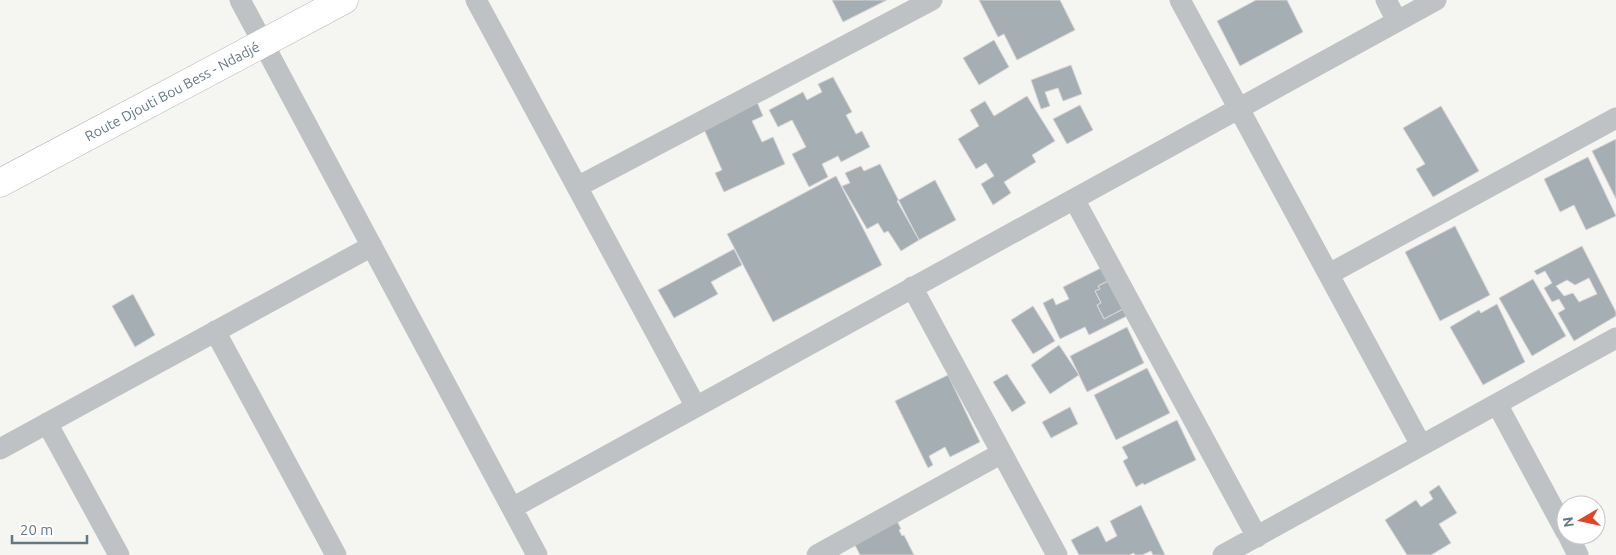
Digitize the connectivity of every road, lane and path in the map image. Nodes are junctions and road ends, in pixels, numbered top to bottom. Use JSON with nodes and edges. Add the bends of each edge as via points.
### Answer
{"nodes":[{"id":1,"x":240,"y":0,"type":"edge"},
{"id":2,"x":344,"y":0,"type":"edge"},
{"id":3,"x":476,"y":0,"type":"edge"},
{"id":4,"x":932,"y":0,"type":"edge"},
{"id":5,"x":1180,"y":0,"type":"edge"},
{"id":6,"x":1386,"y":0,"type":"edge"},
{"id":7,"x":1436,"y":0,"type":"edge"},
{"id":8,"x":1397,"y":21,"type":"junction"},
{"id":9,"x":263,"y":43,"type":"junction"},
{"id":10,"x":1239,"y":108,"type":"junction"},
{"id":11,"x":1616,"y":118,"type":"edge"},
{"id":12,"x":0,"y":183,"type":"edge"},
{"id":13,"x":577,"y":187,"type":"junction"},
{"id":14,"x":1074,"y":199,"type":"junction"},
{"id":15,"x":372,"y":246,"type":"junction"},
{"id":16,"x":1329,"y":274,"type":"junction"},
{"id":17,"x":912,"y":287,"type":"junction"},
{"id":18,"x":215,"y":332,"type":"junction"},
{"id":19,"x":1616,"y":338,"type":"edge"},
{"id":20,"x":1497,"y":404,"type":"junction"},
{"id":21,"x":696,"y":407,"type":"junction"},
{"id":22,"x":48,"y":423,"type":"junction"},
{"id":23,"x":1421,"y":445,"type":"junction"},
{"id":24,"x":0,"y":449,"type":"edge"},
{"id":25,"x":1002,"y":453,"type":"junction"},
{"id":26,"x":512,"y":508,"type":"junction"},
{"id":27,"x":1556,"y":514,"type":"edge"},
{"id":28,"x":1257,"y":536,"type":"junction"},
{"id":29,"x":119,"y":555,"type":"edge"},
{"id":30,"x":336,"y":555,"type":"edge"},
{"id":31,"x":537,"y":555,"type":"edge"},
{"id":32,"x":817,"y":555,"type":"edge"},
{"id":33,"x":1057,"y":555,"type":"edge"},
{"id":34,"x":1223,"y":555,"type":"edge"}],
"edges":[{"from":1,"to":9,"type":"street"},
{"from":2,"to":9,"type":"main road","name":"Route Djouti Bou Bess - Ndadjé"},
{"from":3,"to":13,"type":"street"},
{"from":4,"to":13,"type":"street"},
{"from":5,"to":10,"type":"street"},
{"from":6,"to":8,"type":"street"},
{"from":7,"to":8,"type":"street"},
{"from":8,"to":10,"type":"street"},
{"from":9,"to":12,"type":"main road","name":"Route Djouti Bou Bess - Ndadjé"},
{"from":9,"to":15,"type":"street"},
{"from":10,"to":14,"type":"street"},
{"from":10,"to":16,"type":"street"},
{"from":11,"to":16,"type":"street"},
{"from":13,"to":21,"type":"street"},
{"from":14,"to":17,"type":"street"},
{"from":14,"to":28,"type":"street"},
{"from":15,"to":18,"type":"street"},
{"from":15,"to":26,"type":"street"},
{"from":16,"to":23,"type":"street"},
{"from":17,"to":21,"type":"street"},
{"from":17,"to":25,"type":"street"},
{"from":18,"to":22,"type":"street"},
{"from":18,"to":30,"type":"street"},
{"from":19,"to":20,"type":"street"},
{"from":20,"to":23,"type":"street"},
{"from":20,"to":27,"type":"street"},
{"from":21,"to":26,"type":"street"},
{"from":22,"to":24,"type":"street"},
{"from":22,"to":29,"type":"street"},
{"from":23,"to":28,"type":"street"},
{"from":25,"to":32,"type":"street"},
{"from":25,"to":33,"type":"street"},
{"from":26,"to":31,"type":"street"},
{"from":28,"to":34,"type":"street"}]}
